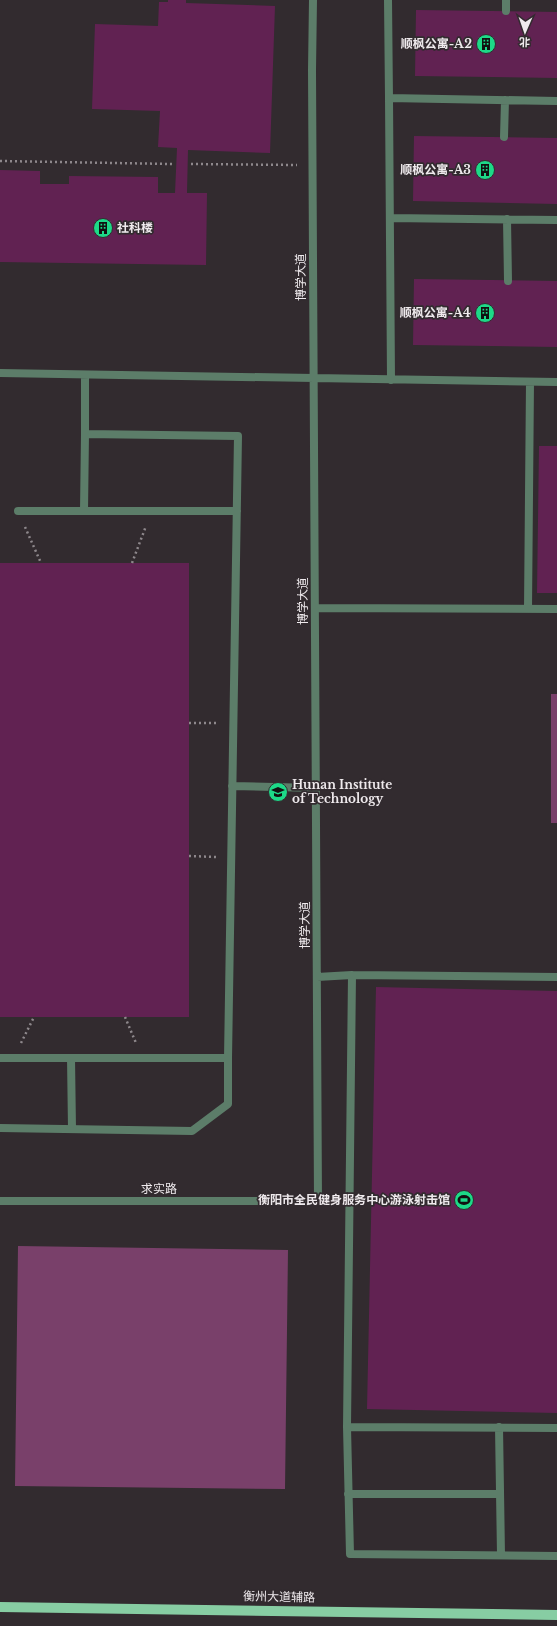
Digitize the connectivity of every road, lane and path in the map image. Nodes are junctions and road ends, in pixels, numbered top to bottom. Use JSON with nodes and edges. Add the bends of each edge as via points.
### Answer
{"nodes":[{"id":1,"x":313,"y":0,"type":"edge"},
{"id":2,"x":388,"y":0,"type":"edge"},
{"id":3,"x":506,"y":0,"type":"edge"},
{"id":4,"x":506,"y":12,"type":"dead end"},
{"id":5,"x":389,"y":98,"type":"junction"},
{"id":6,"x":505,"y":100,"type":"junction"},
{"id":7,"x":557,"y":101,"type":"edge"},
{"id":8,"x":504,"y":137,"type":"dead end"},
{"id":9,"x":0,"y":162,"type":"edge"},
{"id":10,"x":172,"y":164,"type":"dead end"},
{"id":11,"x":191,"y":164,"type":"dead end"},
{"id":12,"x":312,"y":165,"type":"junction"},
{"id":13,"x":390,"y":218,"type":"junction"},
{"id":14,"x":506,"y":219,"type":"junction"},
{"id":15,"x":557,"y":220,"type":"edge"},
{"id":16,"x":508,"y":281,"type":"dead end"},
{"id":17,"x":0,"y":373,"type":"edge"},
{"id":18,"x":85,"y":375,"type":"junction"},
{"id":19,"x":314,"y":379,"type":"junction"},
{"id":20,"x":391,"y":380,"type":"junction"},
{"id":21,"x":530,"y":382,"type":"junction"},
{"id":22,"x":557,"y":382,"type":"edge"},
{"id":23,"x":84,"y":434,"type":"junction"},
{"id":24,"x":18,"y":511,"type":"joint"},
{"id":25,"x":84,"y":511,"type":"junction"},
{"id":26,"x":152,"y":511,"type":"junction"},
{"id":27,"x":237,"y":511,"type":"junction"},
{"id":28,"x":41,"y":563,"type":"dead end"},
{"id":29,"x":132,"y":563,"type":"dead end"},
{"id":30,"x":315,"y":608,"type":"junction"},
{"id":31,"x":528,"y":609,"type":"junction"},
{"id":32,"x":557,"y":609,"type":"edge"},
{"id":33,"x":189,"y":723,"type":"dead end"},
{"id":34,"x":233,"y":723,"type":"junction"},
{"id":35,"x":232,"y":786,"type":"junction"},
{"id":36,"x":316,"y":788,"type":"junction"},
{"id":37,"x":189,"y":856,"type":"dead end"},
{"id":38,"x":231,"y":857,"type":"junction"},
{"id":39,"x":352,"y":975,"type":"junction"},
{"id":40,"x":317,"y":976,"type":"junction"},
{"id":41,"x":557,"y":978,"type":"edge"},
{"id":42,"x":34,"y":1017,"type":"dead end"},
{"id":43,"x":124,"y":1017,"type":"dead end"},
{"id":44,"x":0,"y":1058,"type":"edge"},
{"id":45,"x":14,"y":1058,"type":"junction"},
{"id":46,"x":71,"y":1058,"type":"junction"},
{"id":47,"x":143,"y":1058,"type":"junction"},
{"id":48,"x":228,"y":1058,"type":"junction"},
{"id":49,"x":0,"y":1128,"type":"edge"},
{"id":50,"x":72,"y":1129,"type":"junction"},
{"id":51,"x":0,"y":1201,"type":"edge"},
{"id":52,"x":318,"y":1201,"type":"joint"},
{"id":53,"x":347,"y":1427,"type":"junction"},
{"id":54,"x":499,"y":1427,"type":"junction"},
{"id":55,"x":557,"y":1428,"type":"edge"},
{"id":56,"x":348,"y":1494,"type":"junction"},
{"id":57,"x":500,"y":1494,"type":"junction"},
{"id":58,"x":501,"y":1555,"type":"junction"},
{"id":59,"x":557,"y":1556,"type":"edge"},
{"id":60,"x":0,"y":1607,"type":"edge"},
{"id":61,"x":557,"y":1615,"type":"edge"}],
"edges":[{"from":1,"to":12,"type":"street","name":"博学大道"},
{"from":2,"to":5,"type":"street"},
{"from":3,"to":4,"type":"street"},
{"from":5,"to":6,"type":"street"},
{"from":5,"to":13,"type":"street"},
{"from":6,"to":7,"type":"street"},
{"from":6,"to":8,"type":"street"},
{"from":9,"to":10,"type":"path"},
{"from":11,"to":12,"type":"path"},
{"from":12,"to":19,"type":"street","name":"博学大道"},
{"from":13,"to":14,"type":"street"},
{"from":13,"to":20,"type":"street"},
{"from":14,"to":15,"type":"street"},
{"from":14,"to":16,"type":"street"},
{"from":17,"to":18,"type":"street"},
{"from":18,"to":19,"type":"street"},
{"from":18,"to":23,"type":"street"},
{"from":19,"to":20,"type":"street"},
{"from":19,"to":30,"type":"street","name":"博学大道"},
{"from":20,"to":21,"type":"street"},
{"from":21,"to":22,"type":"street"},
{"from":21,"to":31,"type":"street"},
{"from":23,"to":25,"type":"street"},
{"from":23,"to":27,"type":"street","via":[[238,436]]},
{"from":24,"to":25,"type":"street"},
{"from":24,"to":28,"type":"path"},
{"from":25,"to":26,"type":"street"},
{"from":26,"to":27,"type":"street"},
{"from":26,"to":29,"type":"path"},
{"from":27,"to":34,"type":"street"},
{"from":30,"to":31,"type":"street"},
{"from":30,"to":36,"type":"street","name":"博学大道"},
{"from":31,"to":32,"type":"street"},
{"from":33,"to":34,"type":"path"},
{"from":34,"to":35,"type":"street"},
{"from":35,"to":36,"type":"street"},
{"from":35,"to":38,"type":"street"},
{"from":36,"to":40,"type":"street","name":"博学大道"},
{"from":37,"to":38,"type":"path"},
{"from":38,"to":48,"type":"street"},
{"from":39,"to":40,"type":"street"},
{"from":39,"to":41,"type":"street"},
{"from":39,"to":53,"type":"street"},
{"from":40,"to":52,"type":"street","name":"博学大道"},
{"from":42,"to":45,"type":"path"},
{"from":43,"to":47,"type":"path"},
{"from":44,"to":45,"type":"street"},
{"from":45,"to":46,"type":"street"},
{"from":46,"to":47,"type":"street"},
{"from":46,"to":50,"type":"street"},
{"from":47,"to":48,"type":"street"},
{"from":48,"to":50,"type":"street","via":[[228,1104],[192,1131]]},
{"from":49,"to":50,"type":"street"},
{"from":51,"to":52,"type":"street","name":"求实路"},
{"from":53,"to":54,"type":"street"},
{"from":53,"to":56,"type":"street"},
{"from":54,"to":55,"type":"street"},
{"from":54,"to":57,"type":"street"},
{"from":56,"to":57,"type":"street"},
{"from":56,"to":58,"type":"street","via":[[350,1554]]},
{"from":57,"to":58,"type":"street"},
{"from":58,"to":59,"type":"street"},
{"from":60,"to":61,"type":"main road","name":"衡州大道辅路"}]}
